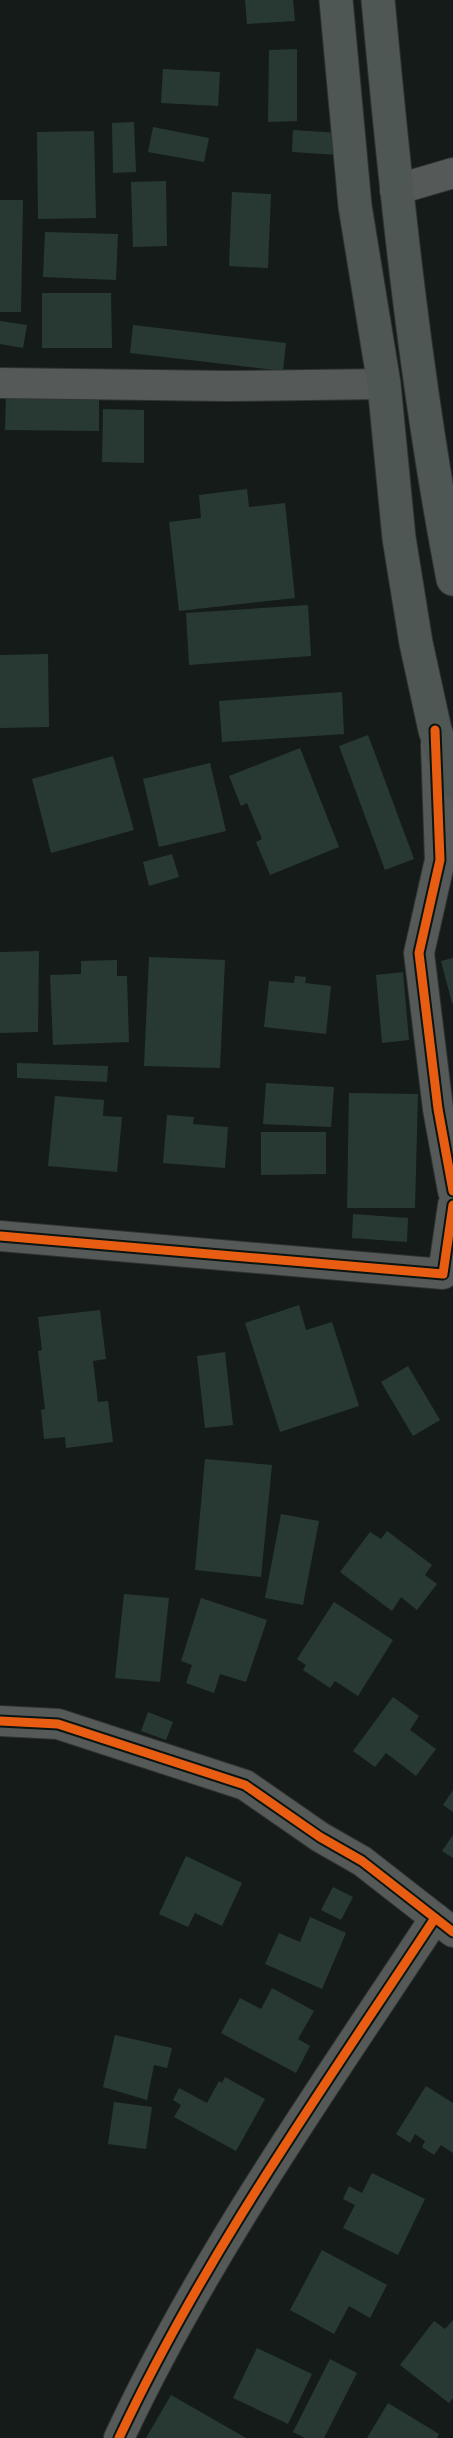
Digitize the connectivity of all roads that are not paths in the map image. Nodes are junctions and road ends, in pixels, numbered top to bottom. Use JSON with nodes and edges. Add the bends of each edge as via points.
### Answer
{"nodes":[{"id":1,"x":336,"y":0,"type":"edge"},
{"id":2,"x":378,"y":0,"type":"edge"},
{"id":3,"x":453,"y":173,"type":"edge"},
{"id":4,"x":395,"y":190,"type":"junction"},
{"id":5,"x":0,"y":383,"type":"edge"},
{"id":6,"x":384,"y":384,"type":"junction"},
{"id":7,"x":453,"y":579,"type":"edge"},
{"id":8,"x":435,"y":730,"type":"junction"},
{"id":9,"x":453,"y":782,"type":"edge"},
{"id":10,"x":453,"y":1191,"type":"edge"},
{"id":11,"x":453,"y":1205,"type":"edge"},
{"id":12,"x":0,"y":1236,"type":"edge"},
{"id":13,"x":0,"y":1721,"type":"edge"},
{"id":14,"x":444,"y":1925,"type":"edge"},
{"id":15,"x":119,"y":2438,"type":"edge"}],
"edges":[{"from":1,"to":6,"type":"main road","via":[[355,206]]},
{"from":2,"to":4,"type":"main road"},
{"from":3,"to":4,"type":"street"},
{"from":4,"to":7,"type":"main road","via":[[414,344]]},
{"from":5,"to":6,"type":"street"},
{"from":6,"to":8,"type":"main road","via":[[399,538]]},
{"from":8,"to":9,"type":"main road"},
{"from":8,"to":10,"type":"street","via":[[440,860],[418,952]]},
{"from":11,"to":12,"type":"street","via":[[443,1275]]},
{"from":13,"to":14,"type":"street","via":[[58,1724],[245,1785],[362,1861]]},
{"from":14,"to":15,"type":"street","via":[[240,2214],[148,2376]]}]}
